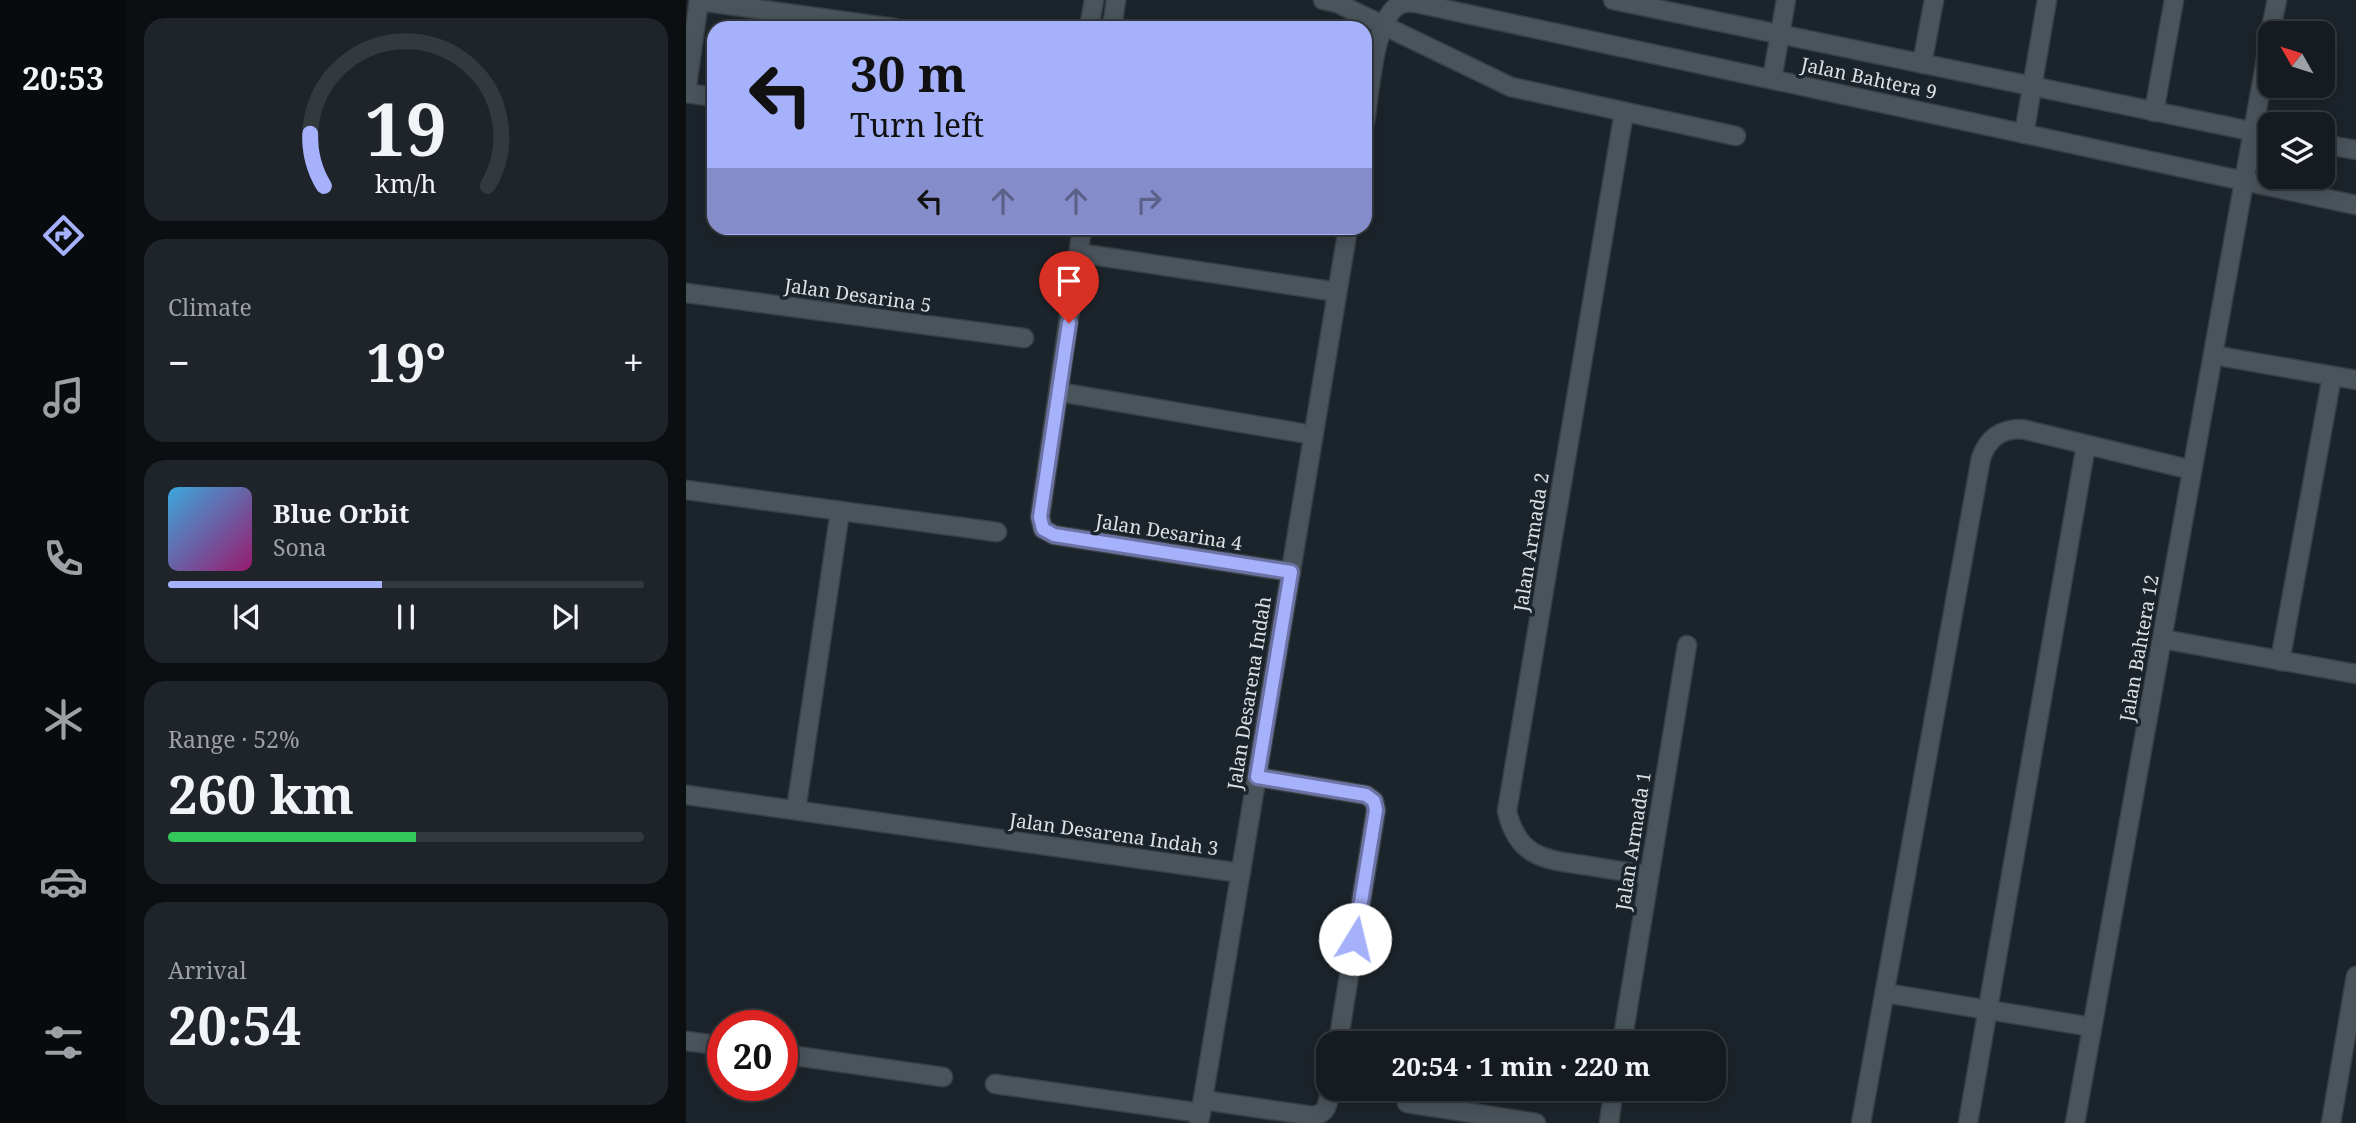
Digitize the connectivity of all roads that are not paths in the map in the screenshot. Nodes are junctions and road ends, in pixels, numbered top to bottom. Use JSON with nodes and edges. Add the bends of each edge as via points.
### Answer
{"nodes":[{"id":1,"x":1094,"y":0,"type":"edge"},
{"id":2,"x":1116,"y":0,"type":"edge"},
{"id":3,"x":1323,"y":0,"type":"edge"},
{"id":4,"x":1612,"y":0,"type":"edge"},
{"id":5,"x":1786,"y":0,"type":"edge"},
{"id":6,"x":1934,"y":0,"type":"edge"},
{"id":7,"x":2048,"y":0,"type":"edge"},
{"id":8,"x":2174,"y":0,"type":"edge"},
{"id":9,"x":2277,"y":0,"type":"edge"},
{"id":10,"x":699,"y":1,"type":"edge"},
{"id":11,"x":843,"y":21,"type":"edge"},
{"id":12,"x":1090,"y":21,"type":"edge"},
{"id":13,"x":1113,"y":21,"type":"edge"},
{"id":14,"x":2273,"y":21,"type":"edge"},
{"id":15,"x":1383,"y":26,"type":"junction"},
{"id":16,"x":1780,"y":34,"type":"junction"},
{"id":17,"x":1922,"y":64,"type":"junction"},
{"id":18,"x":1372,"y":79,"type":"edge"},
{"id":19,"x":1772,"y":79,"type":"junction"},
{"id":20,"x":2032,"y":86,"type":"junction"},
{"id":21,"x":686,"y":93,"type":"edge"},
{"id":22,"x":707,"y":96,"type":"edge"},
{"id":23,"x":1624,"y":112,"type":"junction"},
{"id":24,"x":2154,"y":112,"type":"junction"},
{"id":25,"x":2258,"y":132,"type":"edge"},
{"id":26,"x":2024,"y":134,"type":"junction"},
{"id":27,"x":1736,"y":136,"type":"dead end"},
{"id":28,"x":2258,"y":141,"type":"edge"},
{"id":29,"x":2335,"y":146,"type":"edge"},
{"id":30,"x":2356,"y":150,"type":"edge"},
{"id":31,"x":2244,"y":181,"type":"junction"},
{"id":32,"x":2356,"y":205,"type":"edge"},
{"id":33,"x":1081,"y":235,"type":"edge"},
{"id":34,"x":1347,"y":235,"type":"edge"},
{"id":35,"x":1079,"y":253,"type":"junction"},
{"id":36,"x":1337,"y":292,"type":"junction"},
{"id":37,"x":686,"y":293,"type":"edge"},
{"id":38,"x":1024,"y":338,"type":"dead end"},
{"id":39,"x":2213,"y":355,"type":"junction"},
{"id":40,"x":2332,"y":376,"type":"junction"},
{"id":41,"x":2356,"y":380,"type":"edge"},
{"id":42,"x":1059,"y":392,"type":"junction"},
{"id":43,"x":1313,"y":435,"type":"junction"},
{"id":44,"x":2086,"y":444,"type":"junction"},
{"id":45,"x":2192,"y":470,"type":"junction"},
{"id":46,"x":686,"y":490,"type":"edge"},
{"id":47,"x":840,"y":511,"type":"junction"},
{"id":48,"x":997,"y":532,"type":"dead end"},
{"id":49,"x":1291,"y":572,"type":"junction"},
{"id":50,"x":2162,"y":639,"type":"junction"},
{"id":51,"x":1687,"y":645,"type":"dead end"},
{"id":52,"x":2280,"y":661,"type":"junction"},
{"id":53,"x":2356,"y":674,"type":"edge"},
{"id":54,"x":1257,"y":777,"type":"junction"},
{"id":55,"x":686,"y":794,"type":"edge"},
{"id":56,"x":796,"y":810,"type":"junction"},
{"id":57,"x":1241,"y":873,"type":"junction"},
{"id":58,"x":1649,"y":875,"type":"junction"},
{"id":59,"x":2356,"y":976,"type":"edge"},
{"id":60,"x":1885,"y":993,"type":"junction"},
{"id":61,"x":1988,"y":1010,"type":"junction"},
{"id":62,"x":2092,"y":1027,"type":"junction"},
{"id":63,"x":1340,"y":1031,"type":"edge"},
{"id":64,"x":1624,"y":1031,"type":"edge"},
{"id":65,"x":686,"y":1041,"type":"edge"},
{"id":66,"x":707,"y":1044,"type":"edge"},
{"id":67,"x":798,"y":1056,"type":"edge"},
{"id":68,"x":943,"y":1077,"type":"dead end"},
{"id":69,"x":995,"y":1084,"type":"dead end"},
{"id":70,"x":1328,"y":1101,"type":"edge"},
{"id":71,"x":1612,"y":1101,"type":"edge"},
{"id":72,"x":1407,"y":1103,"type":"dead end"},
{"id":73,"x":1201,"y":1112,"type":"edge"},
{"id":74,"x":1536,"y":1123,"type":"edge"},
{"id":75,"x":1608,"y":1123,"type":"edge"},
{"id":76,"x":1861,"y":1123,"type":"edge"},
{"id":77,"x":1968,"y":1123,"type":"edge"},
{"id":78,"x":2075,"y":1123,"type":"edge"},
{"id":79,"x":2330,"y":1123,"type":"edge"}],
"edges":[{"from":1,"to":12,"type":"street"},
{"from":2,"to":13,"type":"street"},
{"from":3,"to":15,"type":"street"},
{"from":4,"to":16,"type":"street","name":"Jalan Bahtera 9"},
{"from":5,"to":16,"type":"street"},
{"from":6,"to":17,"type":"street"},
{"from":7,"to":20,"type":"street"},
{"from":8,"to":24,"type":"street"},
{"from":9,"to":14,"type":"street","name":"Jalan Bahtera 12"},
{"from":10,"to":11,"type":"street"},
{"from":10,"to":21,"type":"street"},
{"from":15,"to":18,"type":"street"},
{"from":15,"to":19,"type":"street","name":"Jalan Bahtera 9","via":[[1396,7],[1416,2]]},
{"from":15,"to":23,"type":"street","via":[[1511,87]]},
{"from":16,"to":17,"type":"street","name":"Jalan Bahtera 9"},
{"from":16,"to":19,"type":"street"},
{"from":17,"to":20,"type":"street","name":"Jalan Bahtera 9"},
{"from":19,"to":26,"type":"street","name":"Jalan Bahtera 9"},
{"from":20,"to":24,"type":"street","name":"Jalan Bahtera 9"},
{"from":20,"to":26,"type":"street"},
{"from":21,"to":22,"type":"street"},
{"from":23,"to":27,"type":"street"},
{"from":23,"to":58,"type":"street","name":"Jalan Armada 2","via":[[1507,811],[1510,827],[1532,853],[1548,860]]},
{"from":24,"to":25,"type":"street","name":"Jalan Bahtera 9"},
{"from":26,"to":31,"type":"street","name":"Jalan Bahtera 9"},
{"from":28,"to":31,"type":"street","name":"Jalan Bahtera 12"},
{"from":29,"to":30,"type":"street"},
{"from":31,"to":32,"type":"street","name":"Jalan Bahtera 9"},
{"from":31,"to":39,"type":"street","name":"Jalan Bahtera 12"},
{"from":33,"to":35,"type":"street"},
{"from":34,"to":36,"type":"street","name":"Jalan Desarena Indah"},
{"from":35,"to":36,"type":"street"},
{"from":35,"to":42,"type":"street"},
{"from":36,"to":43,"type":"street","name":"Jalan Desarena Indah"},
{"from":37,"to":38,"type":"street","name":"Jalan Desarina 5"},
{"from":39,"to":40,"type":"street"},
{"from":39,"to":45,"type":"street","name":"Jalan Bahtera 12"},
{"from":40,"to":41,"type":"street"},
{"from":40,"to":52,"type":"street"},
{"from":42,"to":43,"type":"street"},
{"from":42,"to":49,"type":"street","name":"Jalan Desarina 4","via":[[1040,517],[1043,529],[1054,535]]},
{"from":43,"to":49,"type":"street","name":"Jalan Desarena Indah"},
{"from":44,"to":45,"type":"street"},
{"from":44,"to":60,"type":"street","via":[[2008,429],[1986,445]]},
{"from":44,"to":61,"type":"street"},
{"from":45,"to":50,"type":"street","name":"Jalan Bahtera 12"},
{"from":46,"to":47,"type":"street"},
{"from":47,"to":48,"type":"street"},
{"from":47,"to":56,"type":"street"},
{"from":49,"to":54,"type":"street","name":"Jalan Desarena Indah"},
{"from":50,"to":52,"type":"street"},
{"from":50,"to":62,"type":"street","name":"Jalan Bahtera 12"},
{"from":51,"to":58,"type":"street","name":"Jalan Armada 1"},
{"from":52,"to":53,"type":"street"},
{"from":54,"to":57,"type":"street","name":"Jalan Desarena Indah"},
{"from":54,"to":63,"type":"street","via":[[1366,795],[1374,801]]},
{"from":55,"to":56,"type":"street","name":"Jalan Desarena Indah 3"},
{"from":56,"to":57,"type":"street","name":"Jalan Desarena Indah 3"},
{"from":57,"to":73,"type":"street","name":"Jalan Desarena Indah"},
{"from":58,"to":64,"type":"street","name":"Jalan Armada 1"},
{"from":59,"to":79,"type":"street"},
{"from":60,"to":61,"type":"street"},
{"from":60,"to":76,"type":"street"},
{"from":61,"to":62,"type":"street"},
{"from":61,"to":77,"type":"street"},
{"from":62,"to":78,"type":"street","name":"Jalan Bahtera 12"},
{"from":65,"to":66,"type":"street"},
{"from":67,"to":68,"type":"street"},
{"from":69,"to":73,"type":"street"},
{"from":70,"to":73,"type":"street","via":[[1321,1115],[1313,1116]]},
{"from":71,"to":75,"type":"street"},
{"from":72,"to":74,"type":"street"}]}
